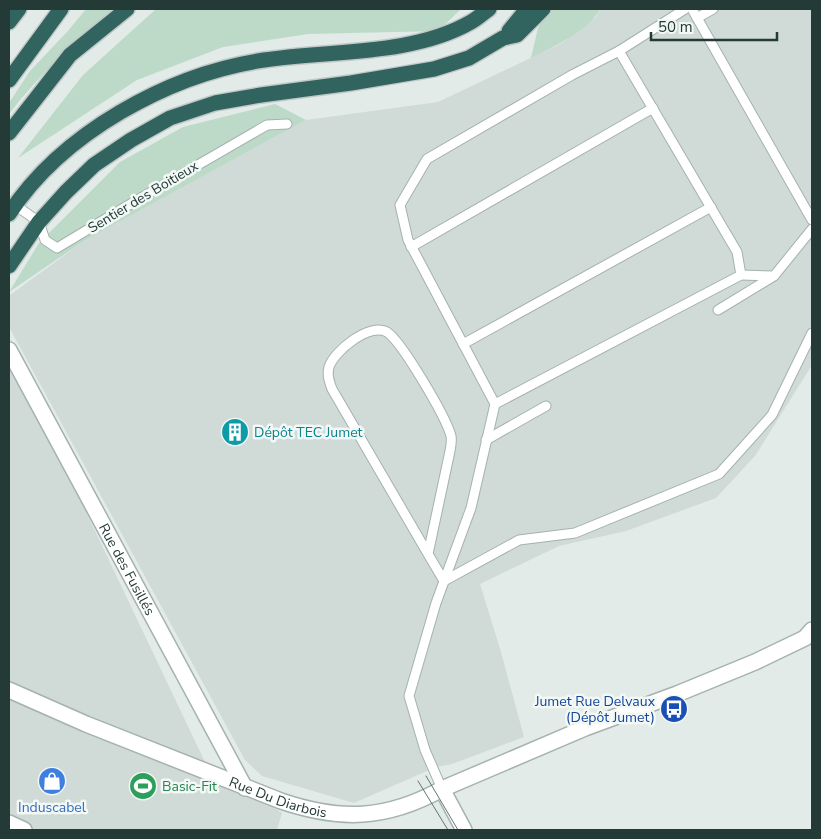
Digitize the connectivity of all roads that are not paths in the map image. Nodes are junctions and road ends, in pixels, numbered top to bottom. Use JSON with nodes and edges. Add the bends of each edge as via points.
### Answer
{"nodes":[{"id":1,"x":19,"y":9,"type":"edge"},
{"id":2,"x":61,"y":9,"type":"edge"},
{"id":3,"x":127,"y":9,"type":"edge"},
{"id":4,"x":489,"y":9,"type":"edge"},
{"id":5,"x":527,"y":9,"type":"edge"},
{"id":6,"x":543,"y":9,"type":"edge"},
{"id":7,"x":685,"y":9,"type":"edge"},
{"id":8,"x":692,"y":9,"type":"edge"},
{"id":9,"x":713,"y":9,"type":"edge"},
{"id":10,"x":474,"y":16,"type":"edge"},
{"id":11,"x":697,"y":18,"type":"junction"},
{"id":12,"x":9,"y":22,"type":"edge"},
{"id":13,"x":503,"y":38,"type":"junction"},
{"id":14,"x":619,"y":51,"type":"junction"},
{"id":15,"x":9,"y":80,"type":"edge"},
{"id":16,"x":653,"y":108,"type":"junction"},
{"id":17,"x":287,"y":124,"type":"dead end"},
{"id":18,"x":9,"y":133,"type":"edge"},
{"id":19,"x":711,"y":207,"type":"junction"},
{"id":20,"x":12,"y":210,"type":"edge"},
{"id":21,"x":812,"y":220,"type":"edge"},
{"id":22,"x":39,"y":222,"type":"junction"},
{"id":23,"x":812,"y":229,"type":"edge"},
{"id":24,"x":411,"y":247,"type":"junction"},
{"id":25,"x":9,"y":266,"type":"edge"},
{"id":26,"x":742,"y":275,"type":"junction"},
{"id":27,"x":774,"y":276,"type":"junction"},
{"id":28,"x":718,"y":310,"type":"dead end"},
{"id":29,"x":812,"y":333,"type":"edge"},
{"id":30,"x":463,"y":344,"type":"junction"},
{"id":31,"x":9,"y":350,"type":"edge"},
{"id":32,"x":494,"y":404,"type":"junction"},
{"id":33,"x":546,"y":406,"type":"dead end"},
{"id":34,"x":486,"y":440,"type":"junction"},
{"id":35,"x":428,"y":554,"type":"junction"},
{"id":36,"x":444,"y":581,"type":"junction"},
{"id":37,"x":812,"y":630,"type":"edge"},
{"id":38,"x":9,"y":690,"type":"edge"},
{"id":39,"x":245,"y":788,"type":"junction"},
{"id":40,"x":442,"y":789,"type":"junction"},
{"id":41,"x":9,"y":823,"type":"edge"},
{"id":42,"x":24,"y":830,"type":"edge"},
{"id":43,"x":464,"y":830,"type":"edge"}],
"edges":[{"from":1,"to":12,"type":"highway"},
{"from":2,"to":15,"type":"highway"},
{"from":3,"to":18,"type":"highway","via":[[70,55]]},
{"from":4,"to":10,"type":"highway"},
{"from":5,"to":13,"type":"highway"},
{"from":6,"to":13,"type":"highway","via":[[517,35]]},
{"from":7,"to":14,"type":"lane"},
{"from":8,"to":11,"type":"lane"},
{"from":9,"to":11,"type":"lane"},
{"from":10,"to":20,"type":"highway","via":[[439,36],[397,46],[263,60],[171,86],[98,126],[58,158]]},
{"from":11,"to":21,"type":"lane"},
{"from":13,"to":22,"type":"highway","via":[[469,58],[434,69],[215,103],[170,118],[94,166]]},
{"from":14,"to":16,"type":"lane"},
{"from":14,"to":24,"type":"lane","via":[[427,159],[400,205]]},
{"from":16,"to":19,"type":"lane"},
{"from":16,"to":24,"type":"lane"},
{"from":17,"to":22,"type":"lane","name":"Sentier des Boitieux","via":[[267,125],[57,248],[45,240]]},
{"from":19,"to":26,"type":"lane","via":[[737,252]]},
{"from":19,"to":30,"type":"lane"},
{"from":20,"to":22,"type":"lane","name":"Sentier des Boitieux"},
{"from":22,"to":25,"type":"highway"},
{"from":23,"to":27,"type":"lane"},
{"from":24,"to":30,"type":"lane"},
{"from":26,"to":27,"type":"lane"},
{"from":26,"to":32,"type":"lane"},
{"from":27,"to":28,"type":"lane"},
{"from":29,"to":36,"type":"lane","via":[[772,415],[719,474],[575,533],[520,540]]},
{"from":30,"to":32,"type":"lane"},
{"from":31,"to":39,"type":"street","name":"Rue des Fusillés"},
{"from":32,"to":34,"type":"lane"},
{"from":33,"to":34,"type":"lane"},
{"from":34,"to":36,"type":"lane","via":[[471,508]]},
{"from":35,"to":35,"type":"lane","via":[[328,378],[330,365],[342,348],[361,334],[376,330],[386,332],[400,348],[419,374],[451,438]]},
{"from":35,"to":36,"type":"lane"},
{"from":36,"to":40,"type":"lane","via":[[410,696]]},
{"from":37,"to":40,"type":"street","name":"Rue Du Diarbois","via":[[804,638],[754,662],[585,728]]},
{"from":38,"to":39,"type":"street","name":"Rue Du Diarbois"},
{"from":39,"to":40,"type":"street","name":"Rue Du Diarbois","via":[[304,809],[345,815],[388,812]]},
{"from":40,"to":43,"type":"street"},
{"from":41,"to":42,"type":"street"}]}
